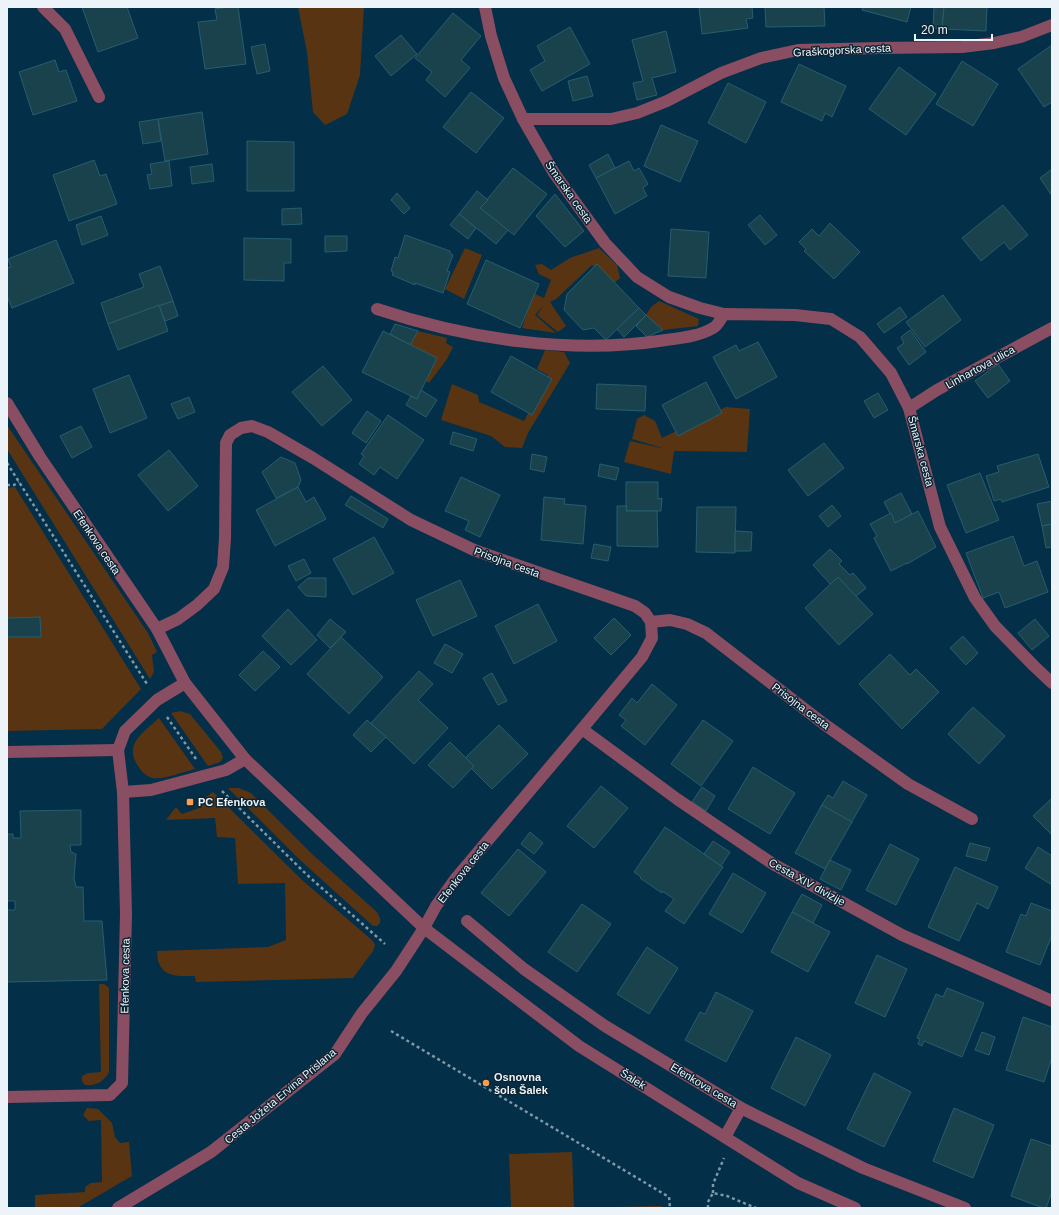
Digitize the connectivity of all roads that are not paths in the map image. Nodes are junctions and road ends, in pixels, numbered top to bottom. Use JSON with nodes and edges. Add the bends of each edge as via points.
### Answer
{"nodes":[{"id":1,"x":43,"y":7,"type":"edge"},
{"id":2,"x":485,"y":7,"type":"edge"},
{"id":3,"x":1052,"y":25,"type":"edge"},
{"id":4,"x":99,"y":97,"type":"dead end"},
{"id":5,"x":522,"y":119,"type":"junction"},
{"id":6,"x":377,"y":309,"type":"dead end"},
{"id":7,"x":724,"y":314,"type":"junction"},
{"id":8,"x":1052,"y":328,"type":"edge"},
{"id":9,"x":7,"y":402,"type":"edge"},
{"id":10,"x":909,"y":408,"type":"junction"},
{"id":11,"x":651,"y":622,"type":"junction"},
{"id":12,"x":157,"y":629,"type":"junction"},
{"id":13,"x":185,"y":683,"type":"junction"},
{"id":14,"x":1052,"y":683,"type":"edge"},
{"id":15,"x":582,"y":729,"type":"junction"},
{"id":16,"x":118,"y":750,"type":"junction"},
{"id":17,"x":7,"y":752,"type":"edge"},
{"id":18,"x":245,"y":759,"type":"junction"},
{"id":19,"x":123,"y":792,"type":"junction"},
{"id":20,"x":972,"y":819,"type":"dead end"},
{"id":21,"x":467,"y":921,"type":"dead end"},
{"id":22,"x":424,"y":928,"type":"junction"},
{"id":23,"x":1052,"y":1001,"type":"edge"},
{"id":24,"x":7,"y":1097,"type":"edge"},
{"id":25,"x":740,"y":1108,"type":"junction"},
{"id":26,"x":728,"y":1139,"type":"junction"},
{"id":27,"x":118,"y":1208,"type":"edge"},
{"id":28,"x":855,"y":1208,"type":"edge"},
{"id":29,"x":965,"y":1208,"type":"edge"}],
"edges":[{"from":1,"to":4,"type":"street","via":[[65,29]]},
{"from":2,"to":5,"type":"street","name":"Šmarska cesta","via":[[504,78]]},
{"from":3,"to":5,"type":"street","name":"Graškogorska cesta","via":[[1021,37],[962,47],[798,50],[761,58],[721,73],[667,101],[637,113],[610,119]]},
{"from":5,"to":7,"type":"street","name":"Šmarska cesta","via":[[554,173],[605,243],[637,277],[669,297]]},
{"from":6,"to":7,"type":"street","via":[[414,321],[471,334],[546,344],[576,345],[625,345],[684,337],[714,328]]},
{"from":7,"to":10,"type":"street","name":"Šmarska cesta","via":[[795,315],[831,319],[860,337],[890,373]]},
{"from":8,"to":10,"type":"street","name":"Linhartova ulica"},
{"from":9,"to":12,"type":"street","name":"Efenkova cesta","via":[[40,457]]},
{"from":10,"to":14,"type":"street","name":"Šmarska cesta","via":[[940,526],[975,598],[995,626]]},
{"from":11,"to":12,"type":"street","name":"Prisojna cesta","via":[[645,613],[635,606],[474,550],[411,520],[313,458],[268,432],[252,426],[230,434],[226,443],[223,567],[214,589],[178,619]]},
{"from":11,"to":15,"type":"street","name":"Efenkova cesta","via":[[652,638],[642,656]]},
{"from":11,"to":20,"type":"street","name":"Prisojna cesta","via":[[670,620],[687,624],[706,633],[824,724],[908,784]]},
{"from":12,"to":13,"type":"street","name":"Efenkova cesta"},
{"from":13,"to":16,"type":"street","name":"Efenkova cesta","via":[[157,700],[125,731]]},
{"from":13,"to":18,"type":"street","name":"Efenkova cesta"},
{"from":15,"to":22,"type":"street","name":"Efenkova cesta","via":[[456,878]]},
{"from":15,"to":23,"type":"street","name":"Cesta XIV divizije","via":[[677,799],[773,864],[902,935]]},
{"from":16,"to":17,"type":"street"},
{"from":16,"to":19,"type":"street","name":"Efenkova cesta"},
{"from":18,"to":19,"type":"street","via":[[226,770],[152,790]]},
{"from":18,"to":22,"type":"street","name":"Efenkova cesta"},
{"from":19,"to":24,"type":"street","name":"Efenkova cesta","via":[[126,914],[122,1083],[110,1095]]},
{"from":21,"to":25,"type":"street","name":"Efenkova cesta","via":[[524,969],[605,1026]]},
{"from":22,"to":26,"type":"street","name":"Šalek","via":[[578,1046]]},
{"from":22,"to":27,"type":"street","name":"Cesta Jožeta Ervina Prislana","via":[[396,972],[362,1013],[335,1054],[211,1152]]},
{"from":25,"to":26,"type":"street"},
{"from":25,"to":29,"type":"street","name":"Efenkova cesta","via":[[863,1168]]},
{"from":26,"to":28,"type":"street","name":"Šalek","via":[[798,1183]]}]}
